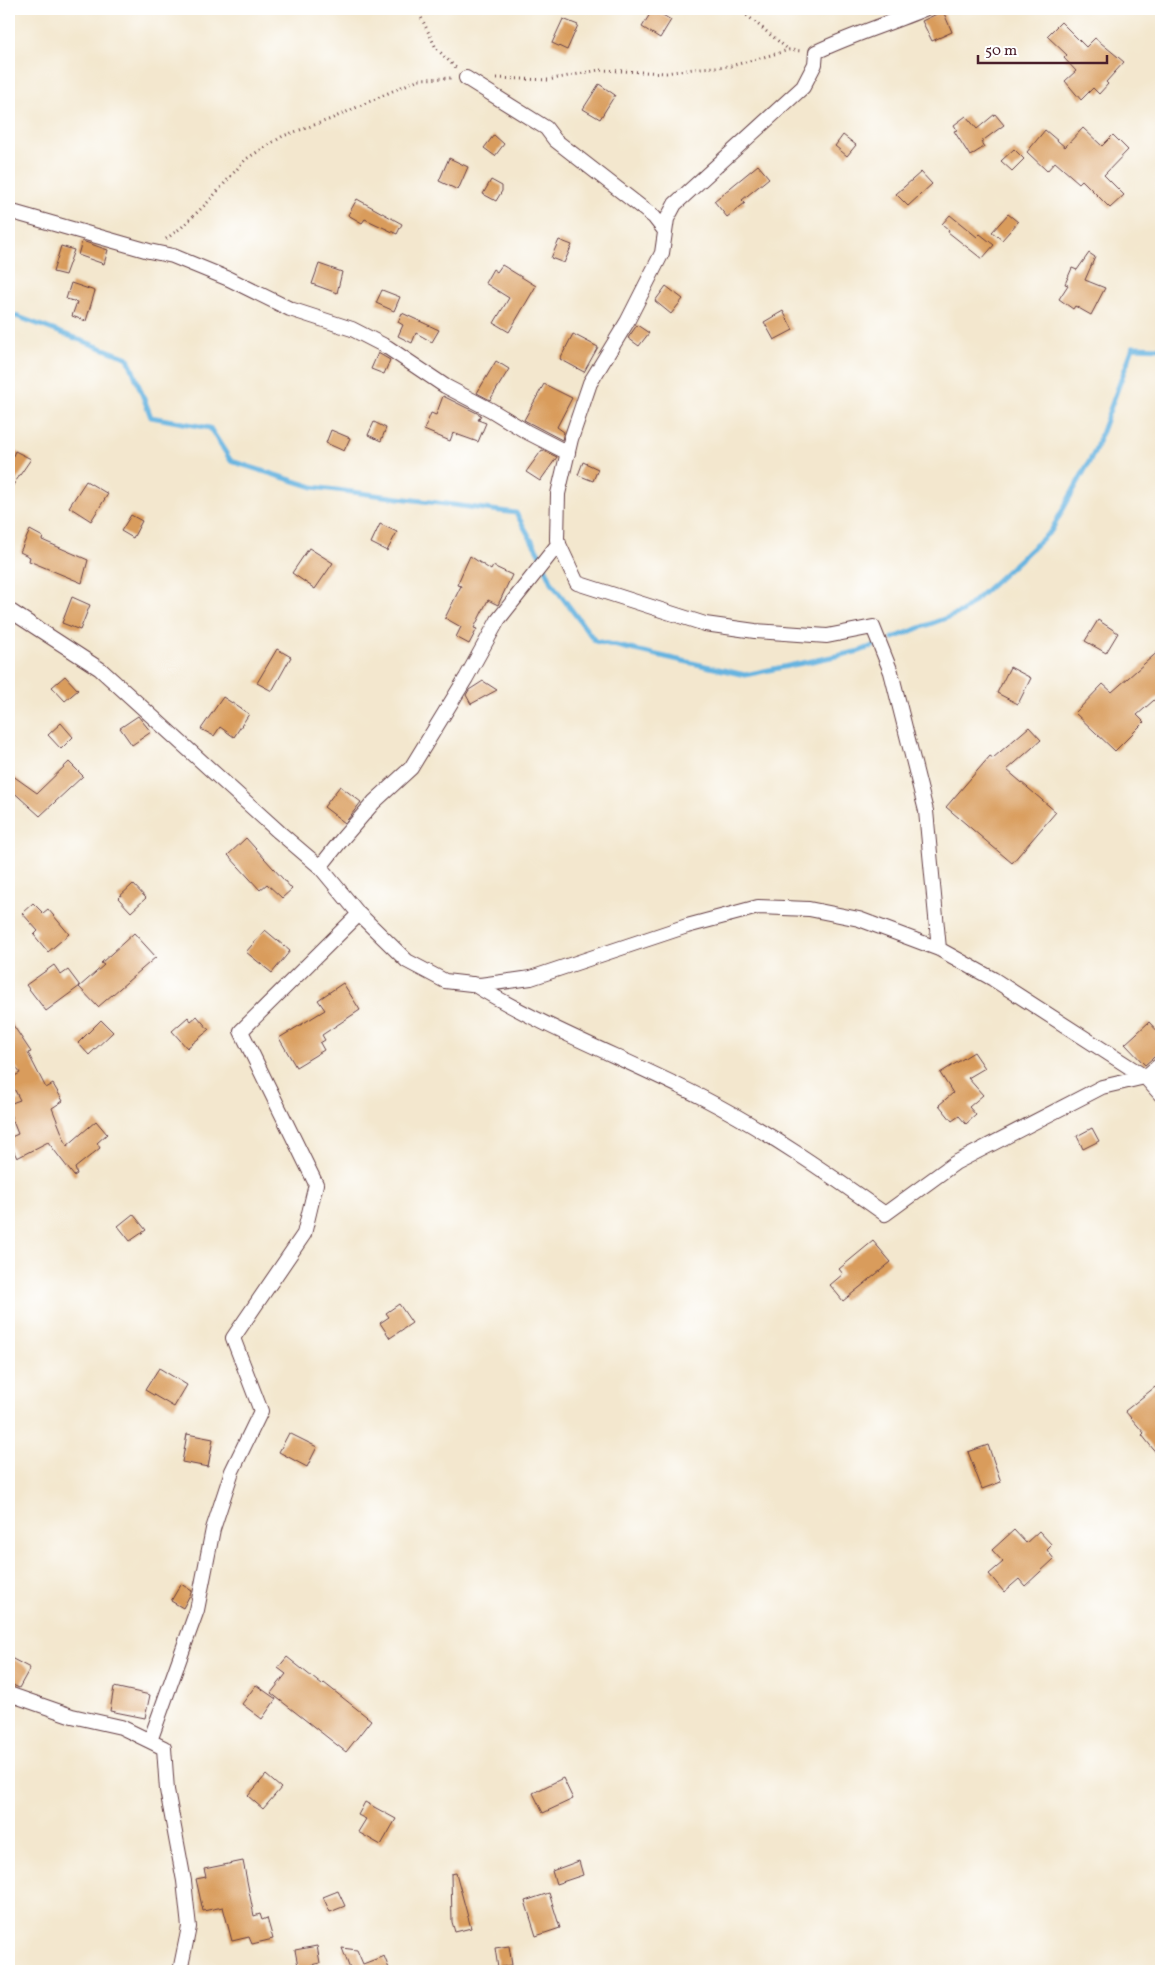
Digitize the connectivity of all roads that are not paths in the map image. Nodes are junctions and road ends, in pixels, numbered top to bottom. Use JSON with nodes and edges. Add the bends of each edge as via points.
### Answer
{"nodes":[{"id":1,"x":924,"y":9,"type":"edge"},
{"id":2,"x":466,"y":78,"type":"road end"},
{"id":3,"x":9,"y":211,"type":"edge"},
{"id":4,"x":666,"y":231,"type":"junction"},
{"id":5,"x":568,"y":453,"type":"junction"},
{"id":6,"x":559,"y":543,"type":"junction"},
{"id":7,"x":9,"y":610,"type":"edge"},
{"id":8,"x":320,"y":867,"type":"junction"},
{"id":9,"x":359,"y":914,"type":"junction"},
{"id":10,"x":939,"y":948,"type":"junction"},
{"id":11,"x":472,"y":984,"type":"junction"},
{"id":12,"x":1161,"y":1064,"type":"edge"},
{"id":13,"x":1145,"y":1077,"type":"junction"},
{"id":14,"x":1161,"y":1095,"type":"edge"},
{"id":15,"x":9,"y":1694,"type":"edge"},
{"id":16,"x":150,"y":1741,"type":"junction"},
{"id":17,"x":180,"y":1971,"type":"edge"}],
"edges":[{"from":1,"to":4,"type":"street","via":[[816,52],[815,64],[803,87],[675,204],[667,219]]},
{"from":2,"to":4,"type":"street","via":[[546,128],[555,140],[654,217]]},
{"from":3,"to":5,"type":"street","via":[[173,256],[290,309],[352,329],[387,347],[446,386]]},
{"from":4,"to":5,"type":"street","via":[[662,254],[627,322],[590,383]]},
{"from":5,"to":6,"type":"street","via":[[558,494]]},
{"from":6,"to":8,"type":"street","via":[[498,620],[411,768],[374,802]]},
{"from":6,"to":10,"type":"street","via":[[576,583],[705,624],[827,636],[873,627],[891,672],[926,811]]},
{"from":7,"to":8,"type":"street","via":[[100,670]]},
{"from":8,"to":9,"type":"street"},
{"from":9,"to":11,"type":"street","via":[[407,961],[446,981]]},
{"from":9,"to":16,"type":"street","via":[[241,1030],[316,1184],[304,1234],[233,1338],[262,1411],[232,1472],[213,1530],[197,1610]]},
{"from":10,"to":11,"type":"street","via":[[859,919],[808,909],[758,907],[687,926],[531,978]]},
{"from":10,"to":13,"type":"street"},
{"from":11,"to":13,"type":"street","via":[[507,1005],[704,1098],[803,1156],[885,1214],[956,1164],[1102,1086]]},
{"from":12,"to":13,"type":"street"},
{"from":13,"to":14,"type":"street"},
{"from":15,"to":16,"type":"street","via":[[72,1716],[121,1727]]},
{"from":16,"to":17,"type":"street","via":[[164,1748],[167,1790],[184,1881],[189,1927]]}]}
